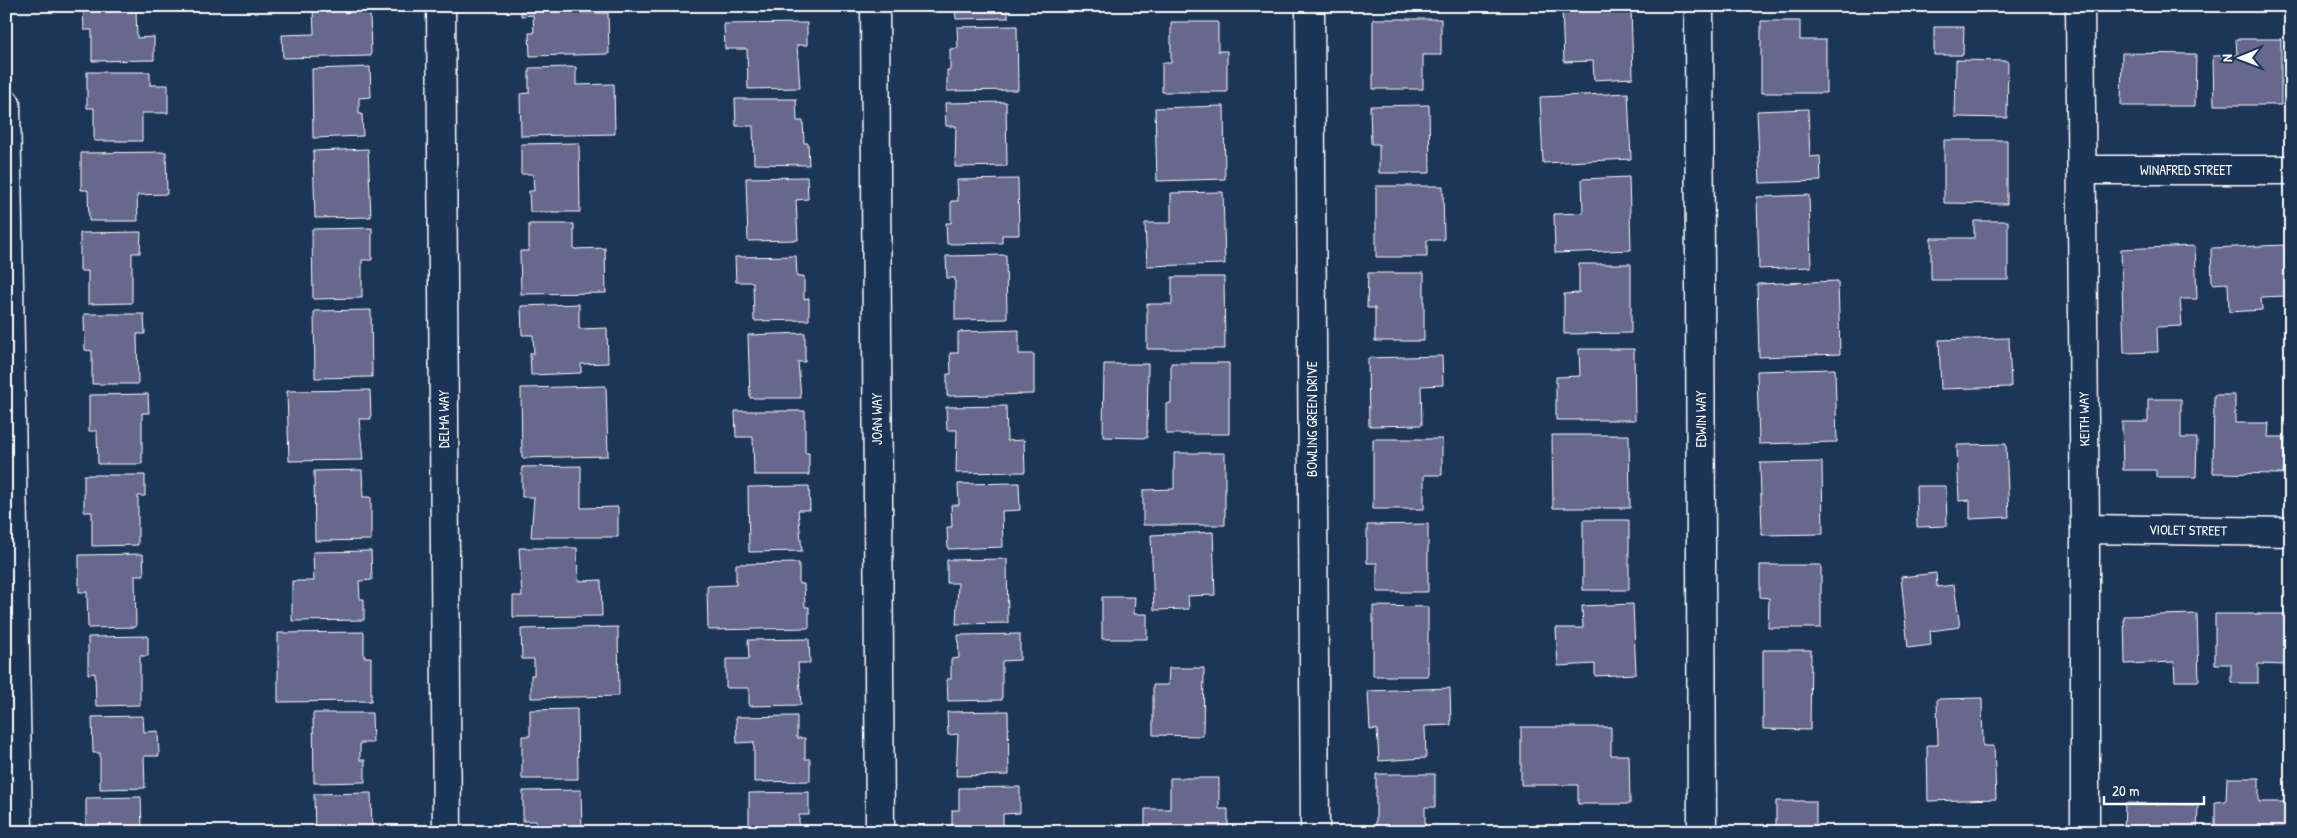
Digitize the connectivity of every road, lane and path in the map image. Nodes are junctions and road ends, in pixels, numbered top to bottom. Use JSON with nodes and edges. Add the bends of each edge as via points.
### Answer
{"nodes":[{"id":1,"x":441,"y":6,"type":"edge"},
{"id":2,"x":875,"y":6,"type":"edge"},
{"id":3,"x":1310,"y":6,"type":"edge"},
{"id":4,"x":1699,"y":6,"type":"edge"},
{"id":5,"x":2080,"y":6,"type":"edge"},
{"id":6,"x":6,"y":104,"type":"edge"},
{"id":7,"x":2082,"y":170,"type":"junction"},
{"id":8,"x":2291,"y":170,"type":"edge"},
{"id":9,"x":2085,"y":529,"type":"junction"},
{"id":10,"x":2291,"y":532,"type":"edge"},
{"id":11,"x":18,"y":832,"type":"edge"},
{"id":12,"x":446,"y":832,"type":"edge"},
{"id":13,"x":880,"y":832,"type":"edge"},
{"id":14,"x":1315,"y":832,"type":"edge"},
{"id":15,"x":1702,"y":832,"type":"edge"},
{"id":16,"x":2085,"y":832,"type":"edge"}],
"edges":[{"from":1,"to":12,"type":"street","name":"DELMA WAY"},
{"from":2,"to":13,"type":"street","name":"JOAN WAY"},
{"from":3,"to":14,"type":"street","name":"BOWLING GREEN DRIVE"},
{"from":4,"to":15,"type":"street","name":"EDWIN WAY"},
{"from":5,"to":7,"type":"street","name":"KEITH WAY"},
{"from":6,"to":11,"type":"street"},
{"from":7,"to":8,"type":"street","name":"WINAFRED STREET"},
{"from":7,"to":9,"type":"street","name":"KEITH WAY"},
{"from":9,"to":10,"type":"street","name":"VIOLET STREET"},
{"from":9,"to":16,"type":"street","name":"KEITH WAY"}]}
